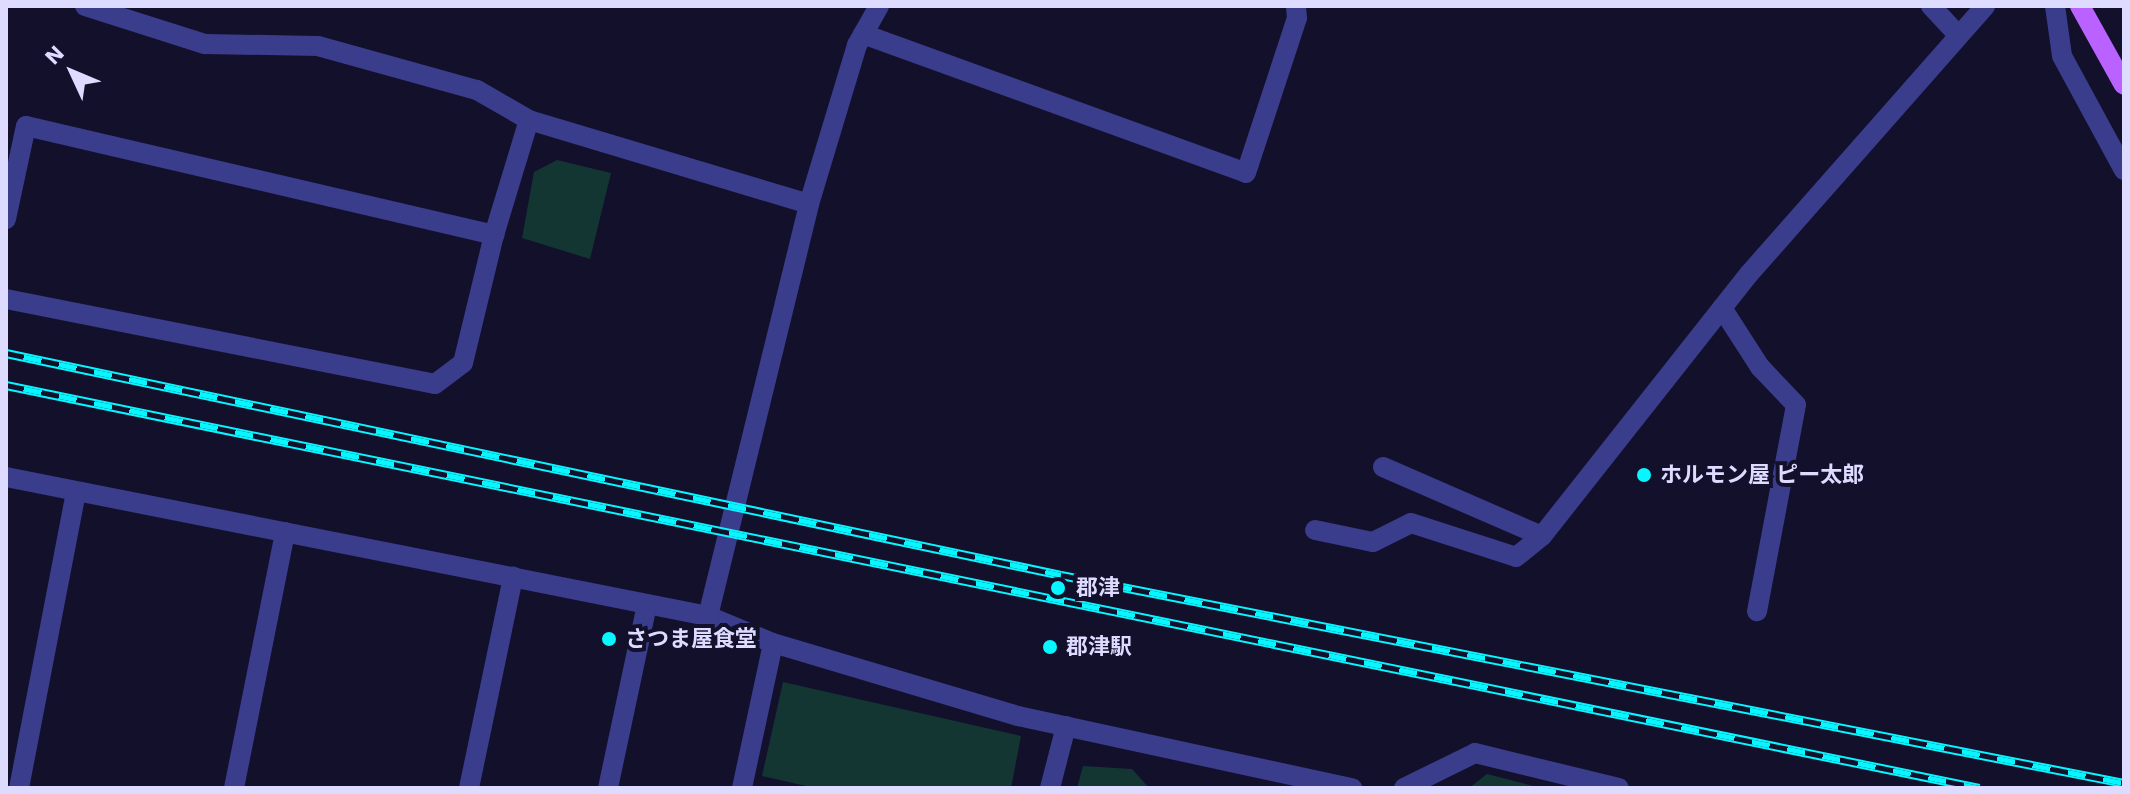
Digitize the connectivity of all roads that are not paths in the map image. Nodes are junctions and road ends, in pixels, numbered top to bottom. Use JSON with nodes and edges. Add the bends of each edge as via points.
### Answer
{"nodes":[{"id":1,"x":85,"y":6,"type":"edge"},
{"id":2,"x":879,"y":6,"type":"edge"},
{"id":3,"x":1296,"y":6,"type":"edge"},
{"id":4,"x":1931,"y":6,"type":"edge"},
{"id":5,"x":1985,"y":6,"type":"edge"},
{"id":6,"x":2055,"y":6,"type":"edge"},
{"id":7,"x":2080,"y":6,"type":"edge"},
{"id":8,"x":863,"y":34,"type":"junction"},
{"id":9,"x":1958,"y":35,"type":"junction"},
{"id":10,"x":2124,"y":85,"type":"edge"},
{"id":11,"x":529,"y":120,"type":"junction"},
{"id":12,"x":2124,"y":170,"type":"edge"},
{"id":13,"x":809,"y":204,"type":"junction"},
{"id":14,"x":6,"y":219,"type":"edge"},
{"id":15,"x":494,"y":235,"type":"junction"},
{"id":16,"x":6,"y":299,"type":"edge"},
{"id":17,"x":1722,"y":308,"type":"junction"},
{"id":18,"x":1383,"y":467,"type":"dead end"},
{"id":19,"x":6,"y":477,"type":"edge"},
{"id":20,"x":76,"y":491,"type":"junction"},
{"id":21,"x":1315,"y":530,"type":"dead end"},
{"id":22,"x":285,"y":532,"type":"junction"},
{"id":23,"x":1542,"y":536,"type":"junction"},
{"id":24,"x":513,"y":577,"type":"junction"},
{"id":25,"x":647,"y":604,"type":"junction"},
{"id":26,"x":1757,"y":611,"type":"dead end"},
{"id":27,"x":708,"y":616,"type":"junction"},
{"id":28,"x":773,"y":643,"type":"junction"},
{"id":29,"x":1066,"y":726,"type":"junction"},
{"id":30,"x":19,"y":788,"type":"edge"},
{"id":31,"x":234,"y":788,"type":"edge"},
{"id":32,"x":469,"y":788,"type":"edge"},
{"id":33,"x":608,"y":788,"type":"edge"},
{"id":34,"x":742,"y":788,"type":"edge"},
{"id":35,"x":1050,"y":788,"type":"edge"},
{"id":36,"x":1352,"y":788,"type":"edge"},
{"id":37,"x":1404,"y":788,"type":"edge"},
{"id":38,"x":1619,"y":788,"type":"edge"}],
"edges":[{"from":1,"to":11,"type":"street","via":[[205,44],[318,46],[477,90]]},
{"from":2,"to":8,"type":"street"},
{"from":3,"to":8,"type":"street","via":[[1297,18],[1246,173]]},
{"from":4,"to":9,"type":"street"},
{"from":5,"to":9,"type":"street"},
{"from":6,"to":12,"type":"street","via":[[2062,56]]},
{"from":7,"to":10,"type":"main road"},
{"from":8,"to":13,"type":"street"},
{"from":9,"to":17,"type":"street"},
{"from":11,"to":13,"type":"street"},
{"from":11,"to":15,"type":"street"},
{"from":13,"to":27,"type":"street"},
{"from":14,"to":15,"type":"street","via":[[26,126]]},
{"from":15,"to":16,"type":"street","via":[[463,363],[435,384]]},
{"from":17,"to":23,"type":"street"},
{"from":17,"to":26,"type":"street","via":[[1760,367],[1796,405]]},
{"from":18,"to":23,"type":"street"},
{"from":19,"to":20,"type":"street"},
{"from":20,"to":22,"type":"street"},
{"from":20,"to":30,"type":"street"},
{"from":21,"to":23,"type":"street","via":[[1373,542],[1411,523],[1516,557]]},
{"from":22,"to":24,"type":"street"},
{"from":22,"to":31,"type":"street"},
{"from":24,"to":25,"type":"street"},
{"from":24,"to":32,"type":"street"},
{"from":25,"to":27,"type":"street"},
{"from":25,"to":33,"type":"street"},
{"from":27,"to":28,"type":"street"},
{"from":28,"to":29,"type":"street"},
{"from":28,"to":34,"type":"street"},
{"from":29,"to":35,"type":"street"},
{"from":29,"to":36,"type":"street"},
{"from":37,"to":38,"type":"street","via":[[1475,753]]}]}
